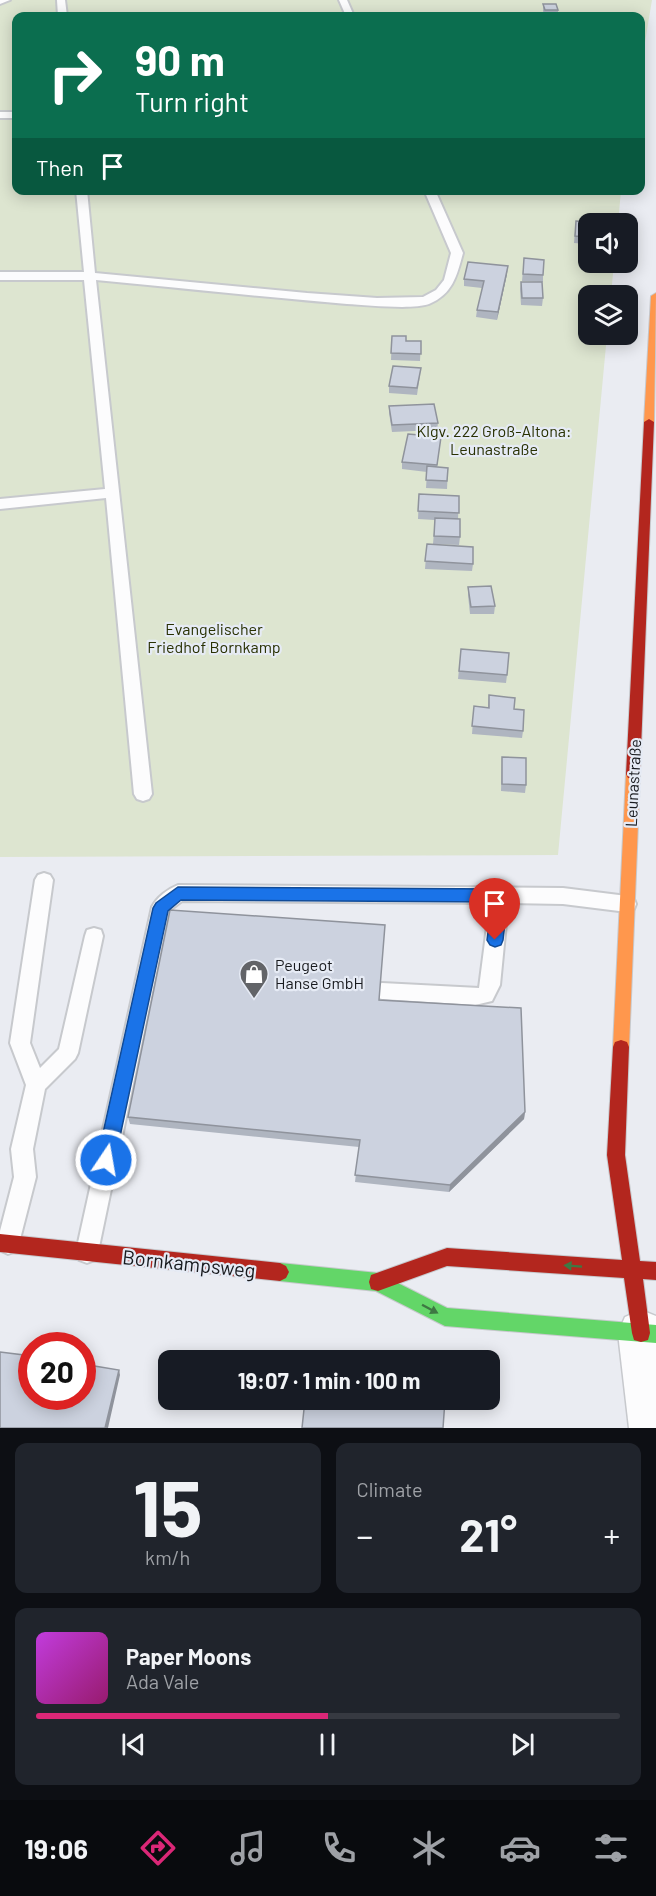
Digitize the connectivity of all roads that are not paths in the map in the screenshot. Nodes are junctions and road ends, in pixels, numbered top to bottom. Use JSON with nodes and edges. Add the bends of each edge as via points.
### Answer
{"nodes":[{"id":1,"x":6,"y":0,"type":"edge"},
{"id":2,"x":0,"y":1,"type":"edge"},
{"id":3,"x":82,"y":195,"type":"edge"},
{"id":4,"x":431,"y":195,"type":"edge"},
{"id":5,"x":0,"y":276,"type":"edge"},
{"id":6,"x":90,"y":276,"type":"junction"},
{"id":7,"x":656,"y":296,"type":"edge"},
{"id":8,"x":112,"y":493,"type":"junction"},
{"id":9,"x":0,"y":504,"type":"edge"},
{"id":10,"x":143,"y":794,"type":"dead end"},
{"id":11,"x":44,"y":880,"type":"dead end"},
{"id":12,"x":500,"y":896,"type":"junction"},
{"id":13,"x":627,"y":904,"type":"junction"},
{"id":14,"x":94,"y":936,"type":"dead end"},
{"id":15,"x":382,"y":991,"type":"edge"},
{"id":16,"x":36,"y":1085,"type":"junction"},
{"id":17,"x":4,"y":1244,"type":"edge"},
{"id":18,"x":87,"y":1253,"type":"junction"},
{"id":19,"x":632,"y":1270,"type":"junction"},
{"id":20,"x":656,"y":1271,"type":"edge"},
{"id":21,"x":378,"y":1281,"type":"junction"},
{"id":22,"x":648,"y":1333,"type":"edge"},
{"id":23,"x":653,"y":1428,"type":"edge"}],
"edges":[{"from":1,"to":2,"type":"lane"},
{"from":3,"to":6,"type":"lane"},
{"from":4,"to":6,"type":"lane","via":[[457,253],[450,280],[440,293],[425,301],[317,298]]},
{"from":5,"to":6,"type":"lane"},
{"from":6,"to":8,"type":"lane"},
{"from":7,"to":13,"type":"street","name":"Leunastraße"},
{"from":8,"to":9,"type":"lane"},
{"from":8,"to":10,"type":"lane"},
{"from":11,"to":16,"type":"lane","via":[[20,1043]]},
{"from":12,"to":13,"type":"lane","via":[[563,896]]},
{"from":12,"to":15,"type":"lane","via":[[490,985],[485,995]]},
{"from":12,"to":18,"type":"lane","via":[[178,893],[161,908]]},
{"from":13,"to":19,"type":"street","name":"Leunastraße","via":[[616,1155]]},
{"from":14,"to":16,"type":"lane","via":[[68,1053]]},
{"from":16,"to":17,"type":"lane","via":[[22,1149],[25,1177]]},
{"from":17,"to":18,"type":"street","name":"Bornkampsweg"},
{"from":18,"to":21,"type":"street","name":"Bornkampsweg"},
{"from":19,"to":20,"type":"street","name":"Bornkampsweg"},
{"from":19,"to":21,"type":"street","name":"Bornkampsweg","one_way":true,"via":[[447,1257]]},
{"from":19,"to":22,"type":"street","name":"Leunastraße"},
{"from":21,"to":22,"type":"street","name":"Bornkampsweg","one_way":true,"via":[[445,1317]]},
{"from":22,"to":23,"type":"street"}]}
